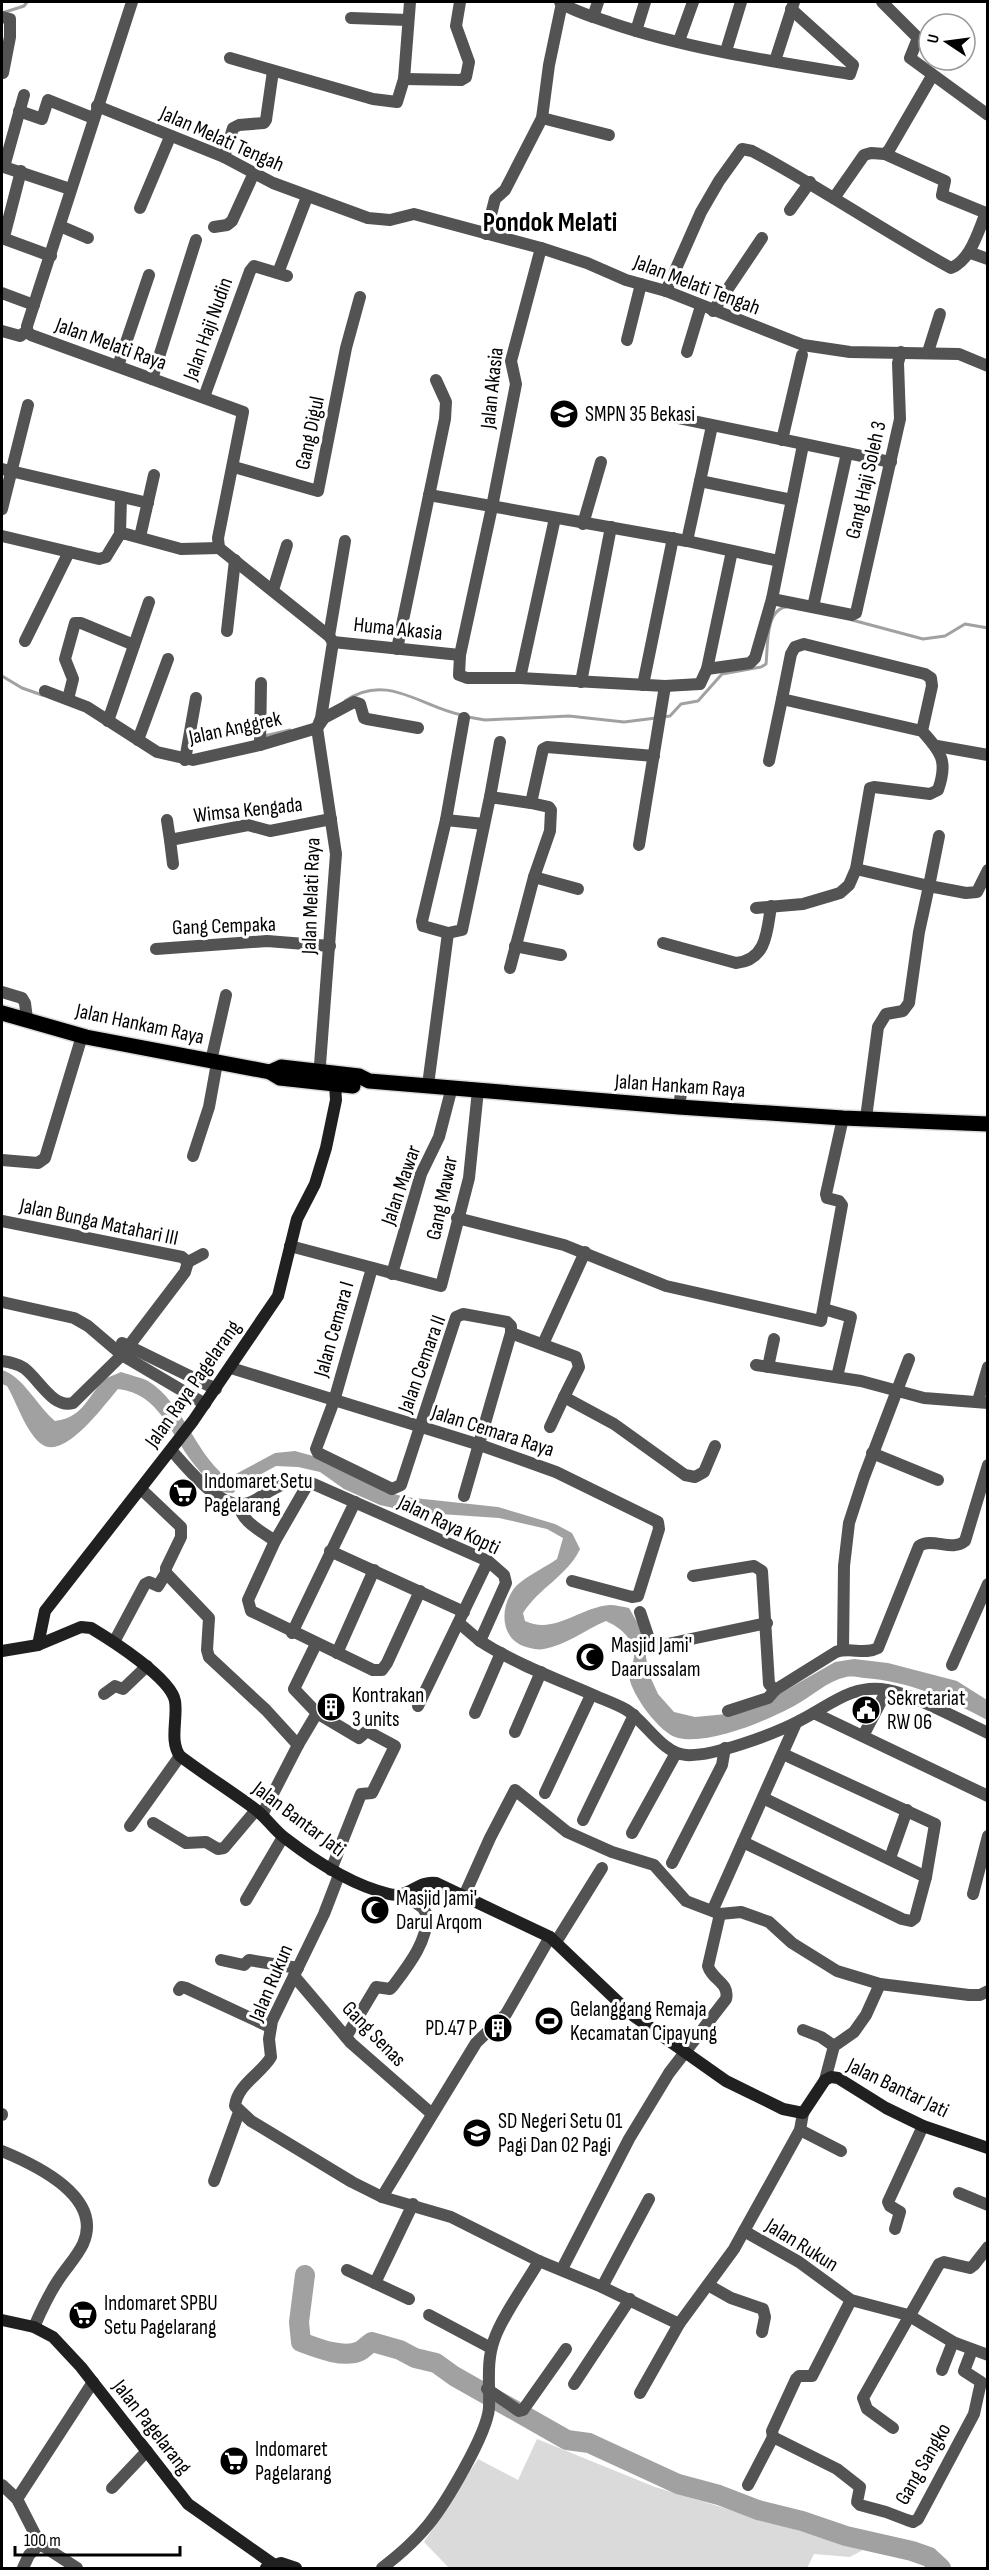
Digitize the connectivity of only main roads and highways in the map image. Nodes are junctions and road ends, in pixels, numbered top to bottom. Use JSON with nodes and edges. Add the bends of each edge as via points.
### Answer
{"nodes":[{"id":1,"x":2,"y":1014,"type":"edge"},
{"id":2,"x":319,"y":1077,"type":"junction"},
{"id":3,"x":369,"y":1081,"type":"junction"},
{"id":4,"x":987,"y":1124,"type":"edge"}],
"edges":[{"from":1,"to":2,"type":"main road","name":"Jalan Hankam Raya","via":[[82,1036],[270,1072],[281,1067]]},
{"from":2,"to":3,"type":"main road","name":"Jalan Hankam Raya","via":[[360,1076]]},
{"from":2,"to":3,"type":"main road","name":"Jalan Hankam Raya","via":[[358,1087]]},
{"from":3,"to":4,"type":"main road","name":"Jalan Hankam Raya","via":[[680,1100],[843,1118]]}]}
